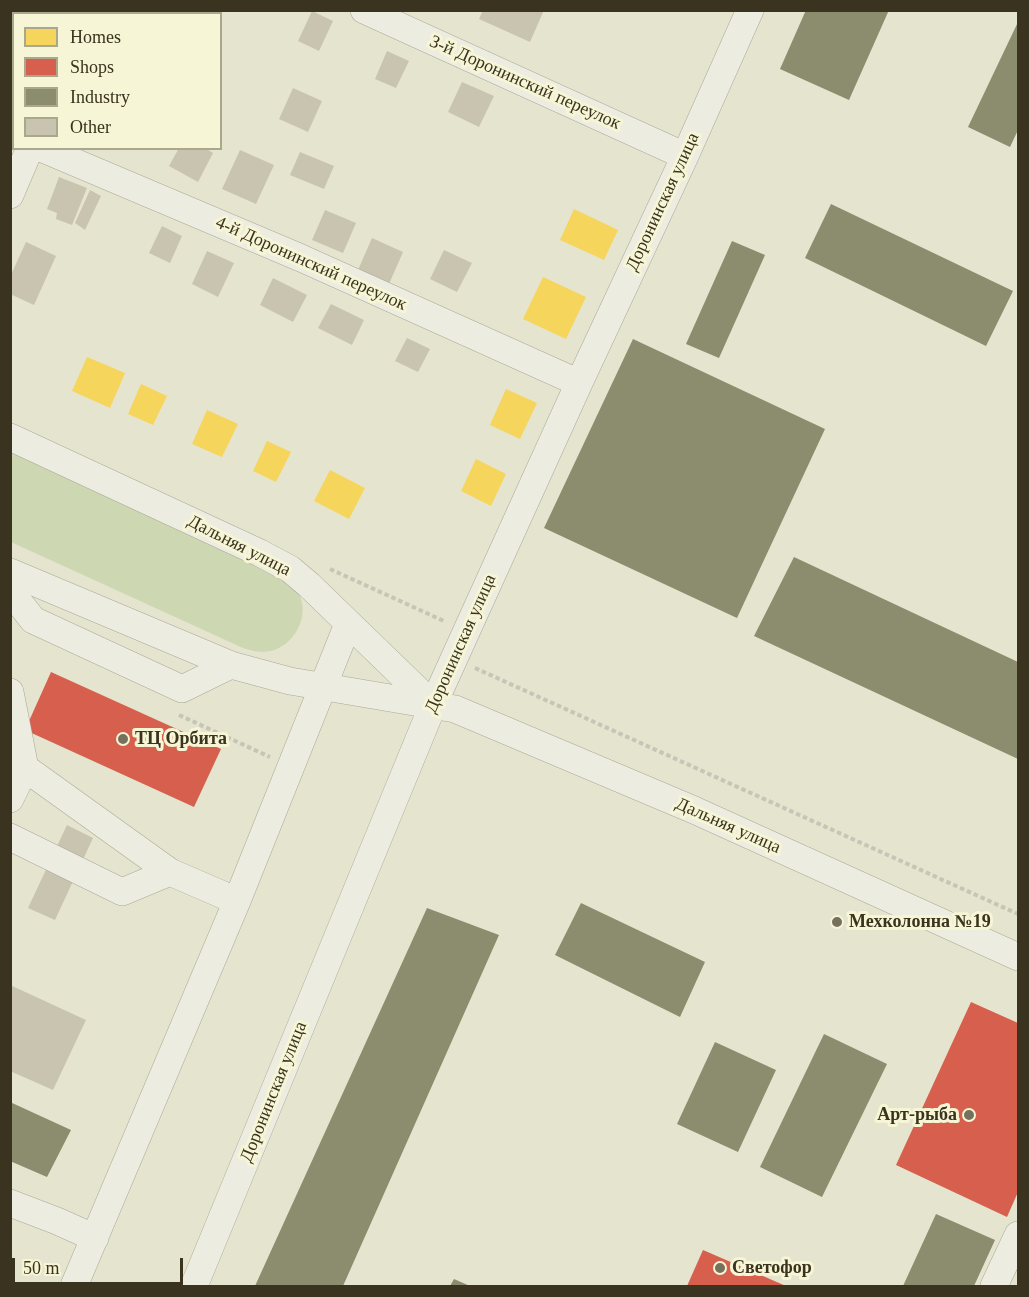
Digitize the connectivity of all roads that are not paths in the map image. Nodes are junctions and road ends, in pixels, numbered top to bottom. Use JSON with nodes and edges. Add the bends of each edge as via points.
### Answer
{"nodes":[{"id":1,"x":364,"y":10,"type":"edge"},
{"id":2,"x":750,"y":10,"type":"edge"},
{"id":3,"x":29,"y":150,"type":"edge"},
{"id":4,"x":46,"y":150,"type":"edge"},
{"id":5,"x":685,"y":156,"type":"junction"},
{"id":6,"x":10,"y":195,"type":"edge"},
{"id":7,"x":579,"y":383,"type":"junction"},
{"id":8,"x":10,"y":437,"type":"edge"},
{"id":9,"x":10,"y":572,"type":"edge"},
{"id":10,"x":10,"y":591,"type":"edge"},
{"id":11,"x":348,"y":624,"type":"junction"},
{"id":12,"x":231,"y":665,"type":"junction"},
{"id":13,"x":323,"y":686,"type":"junction"},
{"id":14,"x":10,"y":692,"type":"edge"},
{"id":15,"x":433,"y":705,"type":"junction"},
{"id":16,"x":26,"y":768,"type":"junction"},
{"id":17,"x":10,"y":800,"type":"edge"},
{"id":18,"x":10,"y":837,"type":"edge"},
{"id":19,"x":170,"y":872,"type":"junction"},
{"id":20,"x":237,"y":901,"type":"junction"},
{"id":21,"x":1018,"y":957,"type":"edge"},
{"id":22,"x":10,"y":1203,"type":"edge"},
{"id":23,"x":1018,"y":1235,"type":"edge"},
{"id":24,"x":94,"y":1238,"type":"junction"},
{"id":25,"x":74,"y":1287,"type":"edge"},
{"id":26,"x":194,"y":1287,"type":"edge"},
{"id":27,"x":994,"y":1287,"type":"edge"}],
"edges":[{"from":1,"to":5,"type":"street","name":"3-й Доронинский переулок"},
{"from":2,"to":5,"type":"street","name":"Доронинская улица"},
{"from":3,"to":6,"type":"street"},
{"from":4,"to":7,"type":"street","name":"4-й Доронинский переулок","via":[[301,258]]},
{"from":5,"to":7,"type":"street","name":"Доронинская улица"},
{"from":7,"to":15,"type":"street","name":"Доронинская улица"},
{"from":8,"to":11,"type":"street","name":"Дальняя улица","via":[[280,564],[296,574]]},
{"from":9,"to":12,"type":"street","name":"Дальняя улица"},
{"from":10,"to":12,"type":"street","via":[[33,620],[182,689]]},
{"from":11,"to":13,"type":"street"},
{"from":11,"to":15,"type":"street","name":"Дальняя улица"},
{"from":12,"to":13,"type":"street","name":"Дальняя улица"},
{"from":13,"to":15,"type":"street","name":"Дальняя улица"},
{"from":13,"to":20,"type":"street"},
{"from":14,"to":16,"type":"street"},
{"from":15,"to":21,"type":"street","name":"Дальняя улица","via":[[455,709],[694,810]]},
{"from":15,"to":26,"type":"street","name":"Доронинская улица"},
{"from":16,"to":17,"type":"street"},
{"from":16,"to":19,"type":"street"},
{"from":18,"to":19,"type":"street","via":[[122,892]]},
{"from":19,"to":20,"type":"street"},
{"from":20,"to":24,"type":"street"},
{"from":22,"to":24,"type":"street"},
{"from":23,"to":27,"type":"street"},
{"from":24,"to":25,"type":"street"}]}
